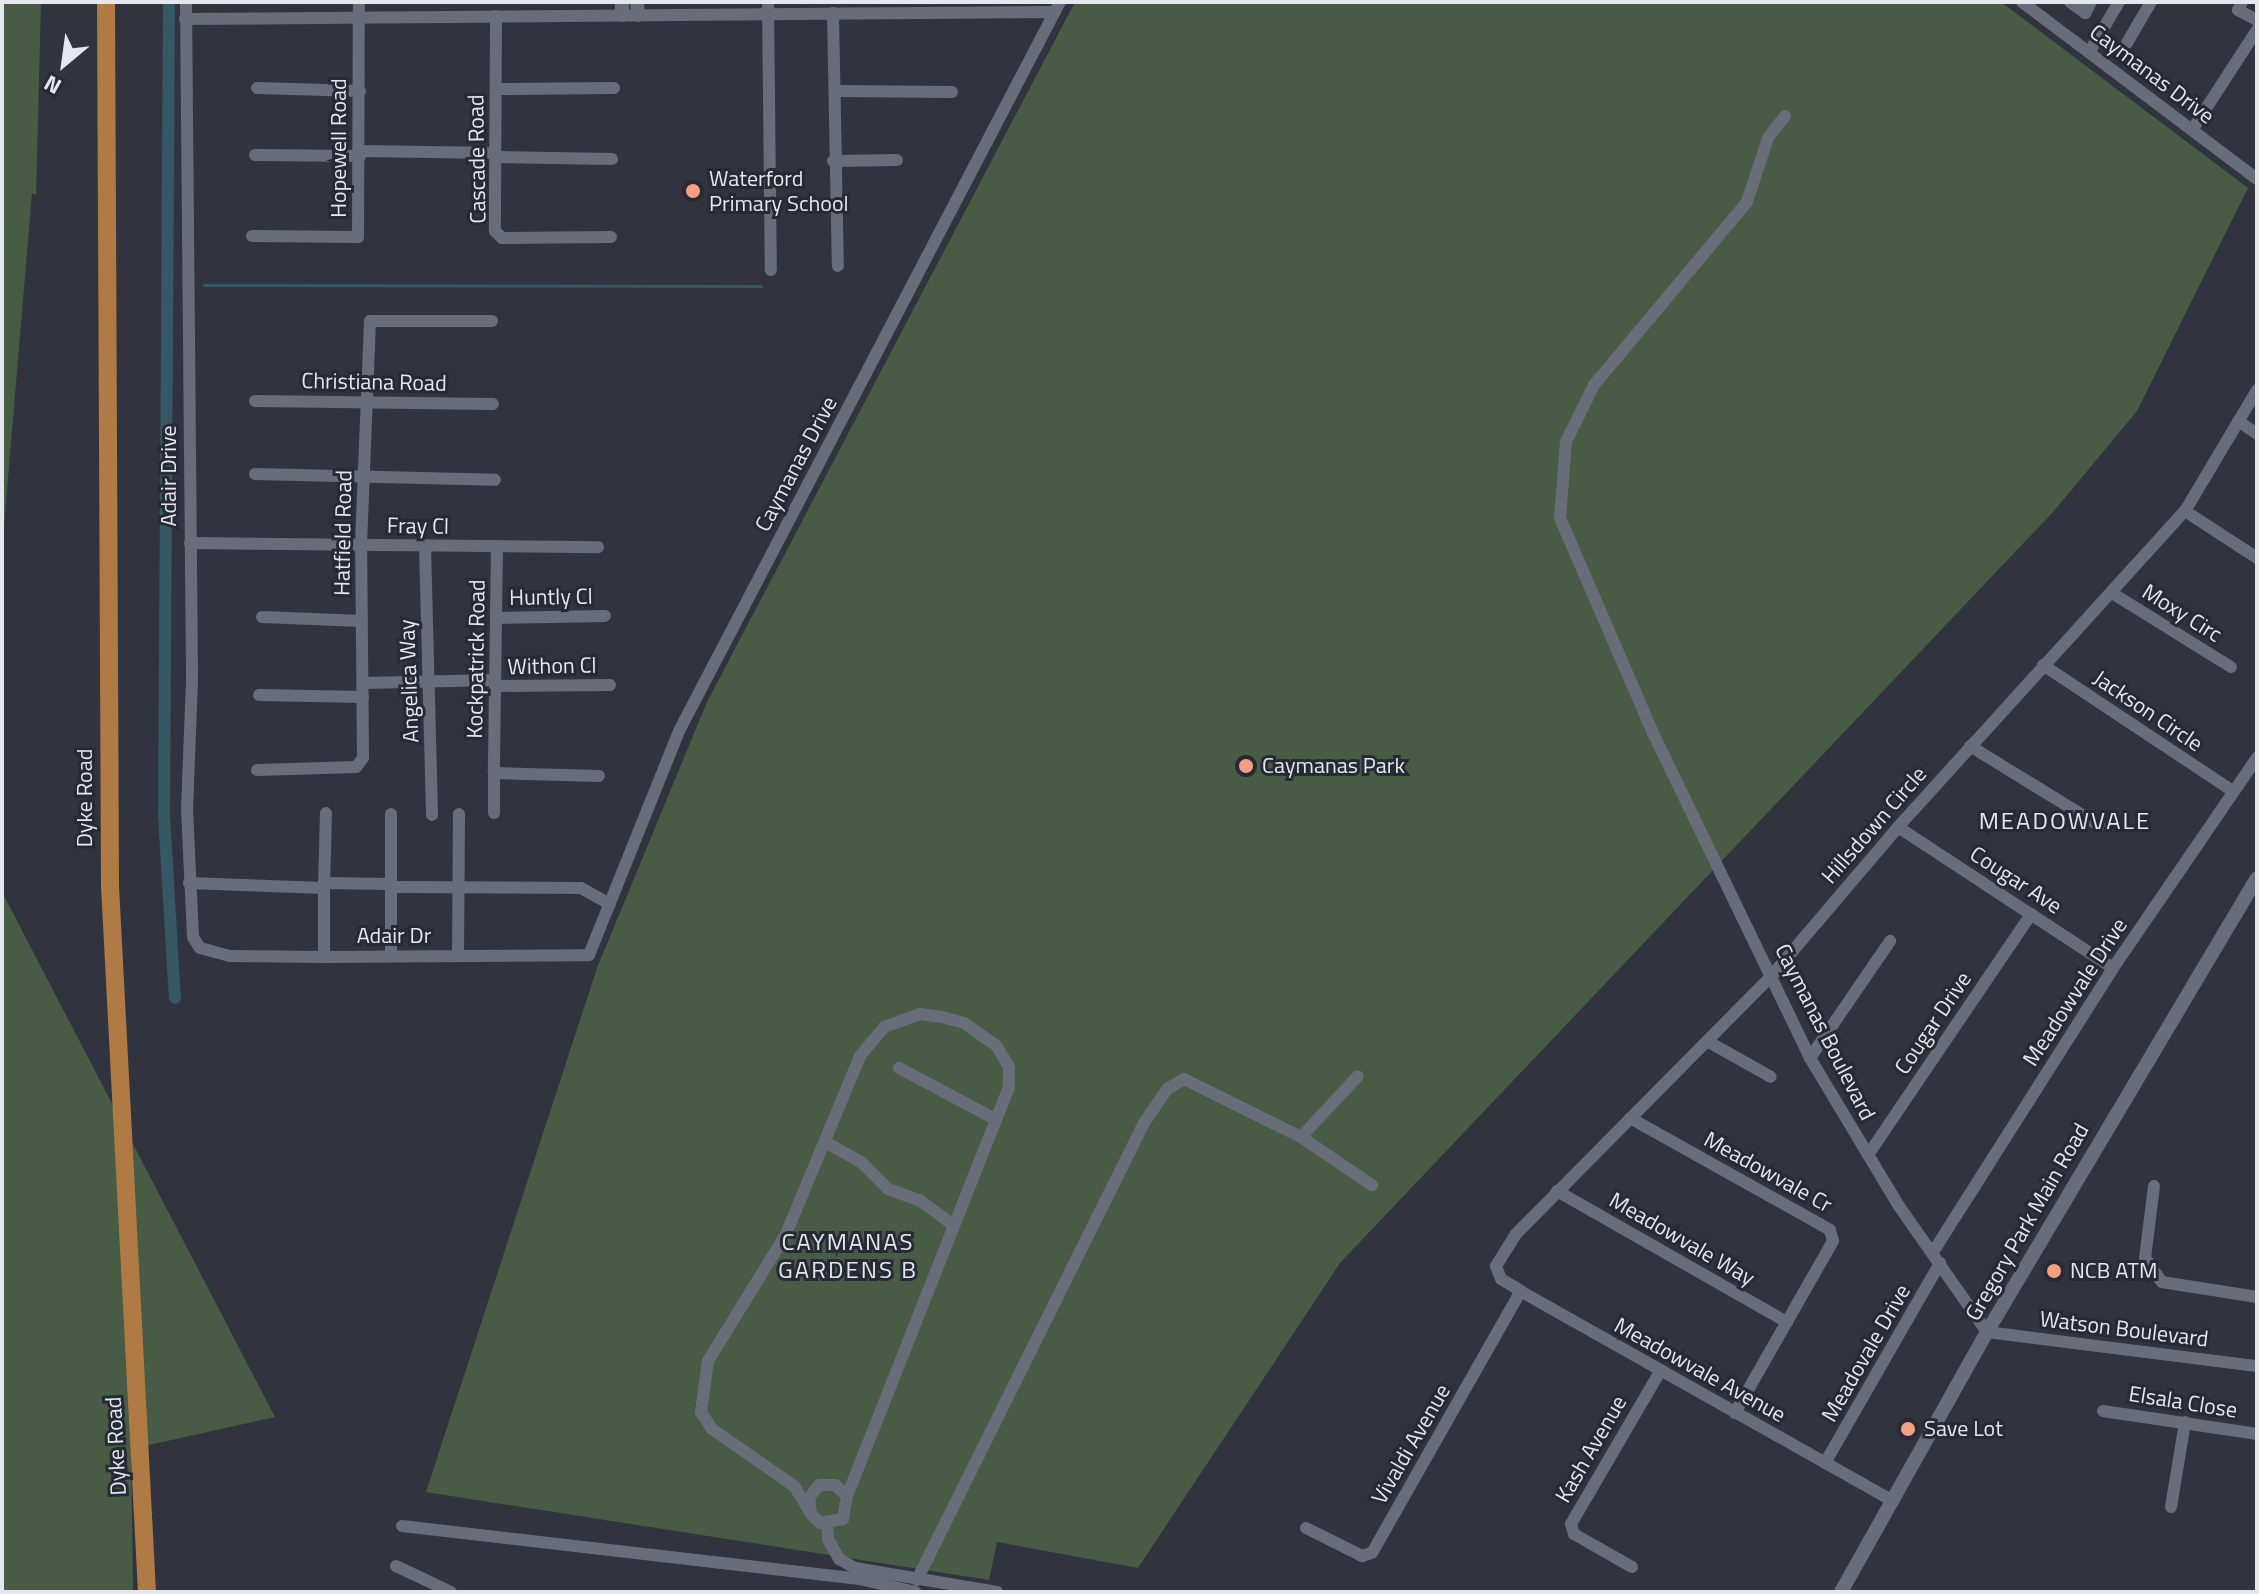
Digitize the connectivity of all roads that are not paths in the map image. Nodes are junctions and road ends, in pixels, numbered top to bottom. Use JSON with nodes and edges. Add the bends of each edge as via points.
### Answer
{"nodes":[{"id":1,"x":106,"y":2,"type":"edge"},
{"id":2,"x":186,"y":2,"type":"edge"},
{"id":3,"x":359,"y":2,"type":"edge"},
{"id":4,"x":2022,"y":2,"type":"edge"},
{"id":5,"x":2070,"y":2,"type":"edge"},
{"id":6,"x":2119,"y":2,"type":"edge"},
{"id":7,"x":2151,"y":2,"type":"edge"},
{"id":8,"x":2240,"y":6,"type":"edge"},
{"id":9,"x":1058,"y":7,"type":"edge"},
{"id":10,"x":638,"y":8,"type":"edge"},
{"id":11,"x":768,"y":8,"type":"edge"},
{"id":12,"x":895,"y":8,"type":"edge"},
{"id":13,"x":2088,"y":8,"type":"edge"},
{"id":14,"x":622,"y":9,"type":"edge"},
{"id":15,"x":833,"y":13,"type":"junction"},
{"id":16,"x":496,"y":16,"type":"junction"},
{"id":17,"x":359,"y":17,"type":"junction"},
{"id":18,"x":185,"y":19,"type":"junction"},
{"id":19,"x":2257,"y":20,"type":"edge"},
{"id":20,"x":2257,"y":30,"type":"edge"},
{"id":21,"x":2127,"y":43,"type":"dead end"},
{"id":22,"x":2090,"y":51,"type":"junction"},
{"id":23,"x":257,"y":88,"type":"dead end"},
{"id":24,"x":614,"y":88,"type":"dead end"},
{"id":25,"x":496,"y":89,"type":"junction"},
{"id":26,"x":360,"y":91,"type":"junction"},
{"id":27,"x":835,"y":91,"type":"junction"},
{"id":28,"x":952,"y":92,"type":"dead end"},
{"id":29,"x":1785,"y":116,"type":"dead end"},
{"id":30,"x":2192,"y":130,"type":"junction"},
{"id":31,"x":360,"y":153,"type":"junction"},
{"id":32,"x":255,"y":155,"type":"dead end"},
{"id":33,"x":496,"y":155,"type":"junction"},
{"id":34,"x":612,"y":159,"type":"dead end"},
{"id":35,"x":897,"y":160,"type":"dead end"},
{"id":36,"x":833,"y":161,"type":"junction"},
{"id":37,"x":2257,"y":179,"type":"edge"},
{"id":38,"x":252,"y":236,"type":"dead end"},
{"id":39,"x":611,"y":237,"type":"dead end"},
{"id":40,"x":838,"y":266,"type":"dead end"},
{"id":41,"x":771,"y":270,"type":"dead end"},
{"id":42,"x":492,"y":321,"type":"dead end"},
{"id":43,"x":2257,"y":390,"type":"edge"},
{"id":44,"x":255,"y":401,"type":"dead end"},
{"id":45,"x":364,"y":402,"type":"junction"},
{"id":46,"x":493,"y":404,"type":"dead end"},
{"id":47,"x":2238,"y":421,"type":"junction"},
{"id":48,"x":2257,"y":434,"type":"edge"},
{"id":49,"x":255,"y":474,"type":"dead end"},
{"id":50,"x":364,"y":477,"type":"junction"},
{"id":51,"x":495,"y":480,"type":"dead end"},
{"id":52,"x":2185,"y":511,"type":"junction"},
{"id":53,"x":190,"y":543,"type":"junction"},
{"id":54,"x":361,"y":545,"type":"junction"},
{"id":55,"x":425,"y":546,"type":"junction"},
{"id":56,"x":497,"y":546,"type":"junction"},
{"id":57,"x":598,"y":547,"type":"dead end"},
{"id":58,"x":2257,"y":558,"type":"edge"},
{"id":59,"x":2112,"y":593,"type":"junction"},
{"id":60,"x":605,"y":616,"type":"dead end"},
{"id":61,"x":262,"y":617,"type":"dead end"},
{"id":62,"x":498,"y":618,"type":"junction"},
{"id":63,"x":362,"y":621,"type":"junction"},
{"id":64,"x":2043,"y":665,"type":"junction"},
{"id":65,"x":2231,"y":667,"type":"dead end"},
{"id":66,"x":430,"y":680,"type":"junction"},
{"id":67,"x":495,"y":683,"type":"junction"},
{"id":68,"x":610,"y":685,"type":"dead end"},
{"id":69,"x":363,"y":690,"type":"junction"},
{"id":70,"x":259,"y":695,"type":"dead end"},
{"id":71,"x":1970,"y":746,"type":"junction"},
{"id":72,"x":2257,"y":758,"type":"edge"},
{"id":73,"x":257,"y":770,"type":"dead end"},
{"id":74,"x":494,"y":773,"type":"junction"},
{"id":75,"x":599,"y":776,"type":"dead end"},
{"id":76,"x":2231,"y":790,"type":"junction"},
{"id":77,"x":326,"y":813,"type":"dead end"},
{"id":78,"x":494,"y":813,"type":"dead end"},
{"id":79,"x":391,"y":814,"type":"dead end"},
{"id":80,"x":459,"y":814,"type":"dead end"},
{"id":81,"x":432,"y":815,"type":"dead end"},
{"id":82,"x":2100,"y":826,"type":"dead end"},
{"id":83,"x":1898,"y":827,"type":"junction"},
{"id":84,"x":2257,"y":878,"type":"edge"},
{"id":85,"x":189,"y":883,"type":"junction"},
{"id":86,"x":324,"y":885,"type":"junction"},
{"id":87,"x":391,"y":885,"type":"junction"},
{"id":88,"x":459,"y":887,"type":"junction"},
{"id":89,"x":610,"y":904,"type":"junction"},
{"id":90,"x":2031,"y":914,"type":"junction"},
{"id":91,"x":1890,"y":941,"type":"dead end"},
{"id":92,"x":200,"y":948,"type":"joint"},
{"id":93,"x":589,"y":955,"type":"joint"},
{"id":94,"x":391,"y":956,"type":"junction"},
{"id":95,"x":458,"y":956,"type":"junction"},
{"id":96,"x":324,"y":957,"type":"junction"},
{"id":97,"x":2113,"y":968,"type":"junction"},
{"id":98,"x":1773,"y":974,"type":"junction"},
{"id":99,"x":1707,"y":1041,"type":"junction"},
{"id":100,"x":1810,"y":1058,"type":"junction"},
{"id":101,"x":899,"y":1068,"type":"dead end"},
{"id":102,"x":1358,"y":1076,"type":"dead end"},
{"id":103,"x":1771,"y":1077,"type":"dead end"},
{"id":104,"x":1630,"y":1118,"type":"junction"},
{"id":105,"x":995,"y":1119,"type":"junction"},
{"id":106,"x":1301,"y":1137,"type":"junction"},
{"id":107,"x":825,"y":1142,"type":"junction"},
{"id":108,"x":1868,"y":1155,"type":"junction"},
{"id":109,"x":1372,"y":1185,"type":"dead end"},
{"id":110,"x":2154,"y":1186,"type":"dead end"},
{"id":111,"x":1557,"y":1191,"type":"junction"},
{"id":112,"x":953,"y":1225,"type":"junction"},
{"id":113,"x":1937,"y":1258,"type":"junction"},
{"id":114,"x":1496,"y":1266,"type":"joint"},
{"id":115,"x":1521,"y":1291,"type":"junction"},
{"id":116,"x":2257,"y":1297,"type":"edge"},
{"id":117,"x":1787,"y":1322,"type":"junction"},
{"id":118,"x":1987,"y":1332,"type":"junction"},
{"id":119,"x":2257,"y":1366,"type":"edge"},
{"id":120,"x":1661,"y":1370,"type":"junction"},
{"id":121,"x":2103,"y":1411,"type":"dead end"},
{"id":122,"x":1735,"y":1413,"type":"junction"},
{"id":123,"x":2185,"y":1422,"type":"junction"},
{"id":124,"x":2257,"y":1434,"type":"edge"},
{"id":125,"x":1825,"y":1463,"type":"junction"},
{"id":126,"x":847,"y":1496,"type":"junction"},
{"id":127,"x":1893,"y":1501,"type":"junction"},
{"id":128,"x":2171,"y":1507,"type":"dead end"},
{"id":129,"x":811,"y":1514,"type":"junction"},
{"id":130,"x":827,"y":1524,"type":"junction"},
{"id":131,"x":402,"y":1526,"type":"dead end"},
{"id":132,"x":1306,"y":1528,"type":"dead end"},
{"id":133,"x":396,"y":1566,"type":"dead end"},
{"id":134,"x":1632,"y":1567,"type":"dead end"},
{"id":135,"x":916,"y":1586,"type":"edge"},
{"id":136,"x":950,"y":1589,"type":"edge"},
{"id":137,"x":147,"y":1592,"type":"edge"},
{"id":138,"x":451,"y":1592,"type":"edge"},
{"id":139,"x":997,"y":1592,"type":"edge"},
{"id":140,"x":1841,"y":1592,"type":"edge"}],
"edges":[{"from":1,"to":137,"type":"main road","name":"Dyke Road","via":[[110,886]]},
{"from":2,"to":18,"type":"street","name":"Adair Drive"},
{"from":3,"to":17,"type":"street","name":"Hopewell Road"},
{"from":4,"to":22,"type":"street","name":"Caymanas Drive"},
{"from":5,"to":13,"type":"street"},
{"from":6,"to":22,"type":"street"},
{"from":7,"to":21,"type":"street"},
{"from":8,"to":19,"type":"street"},
{"from":9,"to":12,"type":"street"},
{"from":9,"to":89,"type":"street","name":"Caymanas Drive","via":[[679,731]]},
{"from":10,"to":11,"type":"street"},
{"from":10,"to":14,"type":"street"},
{"from":11,"to":15,"type":"street"},
{"from":11,"to":41,"type":"street"},
{"from":12,"to":15,"type":"street"},
{"from":14,"to":16,"type":"street"},
{"from":15,"to":27,"type":"street"},
{"from":16,"to":17,"type":"street"},
{"from":16,"to":25,"type":"street","name":"Cascade Road"},
{"from":17,"to":18,"type":"street"},
{"from":17,"to":26,"type":"street","name":"Hopewell Road"},
{"from":18,"to":53,"type":"street","name":"Adair Drive"},
{"from":20,"to":30,"type":"street"},
{"from":22,"to":30,"type":"street","name":"Caymanas Drive"},
{"from":23,"to":26,"type":"street"},
{"from":24,"to":25,"type":"street"},
{"from":25,"to":33,"type":"street","name":"Cascade Road"},
{"from":26,"to":31,"type":"street","name":"Hopewell Road"},
{"from":27,"to":28,"type":"street"},
{"from":27,"to":36,"type":"street"},
{"from":29,"to":98,"type":"street","name":"Caymanas Boulevard","via":[[1768,138],[1747,202],[1594,385],[1566,442],[1560,518],[1653,733]]},
{"from":30,"to":37,"type":"street","name":"Caymanas Drive"},
{"from":31,"to":32,"type":"street"},
{"from":31,"to":33,"type":"street"},
{"from":31,"to":38,"type":"street","name":"Hopewell Road","via":[[358,237]]},
{"from":33,"to":34,"type":"street"},
{"from":33,"to":39,"type":"street","name":"Cascade Road","via":[[499,236]]},
{"from":35,"to":36,"type":"street"},
{"from":36,"to":40,"type":"street"},
{"from":42,"to":45,"type":"street","name":"Hatfield Road","via":[[370,321]]},
{"from":43,"to":47,"type":"street","name":"Hillsdown Circle"},
{"from":44,"to":45,"type":"street","name":"Christiana Road"},
{"from":45,"to":46,"type":"street","name":"Christiana Road"},
{"from":45,"to":50,"type":"street","name":"Hatfield Road"},
{"from":47,"to":48,"type":"street"},
{"from":47,"to":52,"type":"street","name":"Hillsdown Circle"},
{"from":49,"to":50,"type":"street"},
{"from":50,"to":51,"type":"street"},
{"from":50,"to":54,"type":"street","name":"Hatfield Road"},
{"from":52,"to":58,"type":"street"},
{"from":52,"to":59,"type":"street","name":"Hillsdown Circle"},
{"from":53,"to":54,"type":"street","name":"Fray Cl"},
{"from":53,"to":85,"type":"street","name":"Adair Drive"},
{"from":54,"to":55,"type":"street","name":"Fray Cl"},
{"from":54,"to":63,"type":"street","name":"Hatfield Road"},
{"from":55,"to":56,"type":"street","name":"Fray Cl"},
{"from":55,"to":66,"type":"street","name":"Angelica Way"},
{"from":56,"to":57,"type":"street","name":"Fray Cl"},
{"from":56,"to":62,"type":"street","name":"Kockpatrick Road"},
{"from":59,"to":64,"type":"street","name":"Hillsdown Circle"},
{"from":59,"to":65,"type":"street","name":"Moxy Circ"},
{"from":60,"to":62,"type":"street","name":"Huntly Cl"},
{"from":61,"to":63,"type":"street"},
{"from":62,"to":67,"type":"street","name":"Kockpatrick Road"},
{"from":63,"to":69,"type":"street","name":"Hatfield Road"},
{"from":64,"to":71,"type":"street","name":"Hillsdown Circle"},
{"from":64,"to":76,"type":"street","name":"Jackson Circle"},
{"from":66,"to":67,"type":"street","name":"Withon Cl"},
{"from":66,"to":69,"type":"street","name":"Withon Cl"},
{"from":66,"to":81,"type":"street","name":"Angelica Way"},
{"from":67,"to":68,"type":"street","name":"Withon Cl"},
{"from":67,"to":74,"type":"street","name":"Kockpatrick Road"},
{"from":69,"to":70,"type":"street","name":"Withon Cl"},
{"from":69,"to":73,"type":"street","name":"Hatfield Road","via":[[363,758],[356,767]]},
{"from":71,"to":82,"type":"street"},
{"from":71,"to":83,"type":"street","name":"Hillsdown Circle"},
{"from":72,"to":76,"type":"street","name":"Meadowvale Drive"},
{"from":74,"to":75,"type":"street"},
{"from":74,"to":78,"type":"street","name":"Kockpatrick Road"},
{"from":76,"to":97,"type":"street","name":"Meadowvale Drive"},
{"from":77,"to":86,"type":"street"},
{"from":79,"to":87,"type":"street"},
{"from":80,"to":88,"type":"street"},
{"from":83,"to":90,"type":"street","name":"Cougar Ave"},
{"from":83,"to":98,"type":"street","name":"Hillsdown Circle"},
{"from":84,"to":118,"type":"street","name":"Gregory Park Main Road"},
{"from":85,"to":86,"type":"street"},
{"from":85,"to":92,"type":"street","name":"Adair Drive","via":[[193,937]]},
{"from":86,"to":87,"type":"street"},
{"from":86,"to":96,"type":"street"},
{"from":87,"to":88,"type":"street"},
{"from":87,"to":94,"type":"street"},
{"from":88,"to":89,"type":"street","via":[[581,888]]},
{"from":88,"to":95,"type":"street"},
{"from":89,"to":93,"type":"street","name":"Caymanas Drive"},
{"from":90,"to":97,"type":"street","name":"Cougar Ave"},
{"from":90,"to":108,"type":"street","name":"Cougar Drive"},
{"from":91,"to":100,"type":"street"},
{"from":92,"to":96,"type":"street","name":"Adair Dr","via":[[229,956]]},
{"from":93,"to":95,"type":"street","name":"Adair Dr"},
{"from":94,"to":95,"type":"street","name":"Adair Dr"},
{"from":94,"to":96,"type":"street","name":"Adair Dr"},
{"from":97,"to":113,"type":"street","name":"Meadowvale Drive"},
{"from":98,"to":99,"type":"street","name":"Hillsdown Circle"},
{"from":98,"to":100,"type":"street","name":"Caymanas Boulevard"},
{"from":99,"to":103,"type":"street"},
{"from":99,"to":104,"type":"street","name":"Hillsdown Circle"},
{"from":100,"to":108,"type":"street","name":"Caymanas Boulevard"},
{"from":101,"to":105,"type":"street"},
{"from":102,"to":106,"type":"street"},
{"from":104,"to":111,"type":"street","name":"Hillsdown Circle"},
{"from":104,"to":117,"type":"street","name":"Meadowvale Cr","via":[[1830,1230],[1833,1241]]},
{"from":105,"to":107,"type":"street","via":[[1009,1087],[1003,1055],[964,1023],[920,1014],[884,1027],[866,1049]]},
{"from":105,"to":112,"type":"street"},
{"from":106,"to":109,"type":"street"},
{"from":106,"to":135,"type":"street","via":[[1184,1079],[1167,1089],[1144,1123]]},
{"from":107,"to":112,"type":"street","via":[[861,1162],[888,1189],[921,1201]]},
{"from":107,"to":129,"type":"street","via":[[786,1234],[708,1361],[701,1390],[701,1412],[712,1429],[794,1486]]},
{"from":108,"to":113,"type":"street","name":"Caymanas Boulevard"},
{"from":110,"to":116,"type":"street","via":[[2145,1258],[2162,1282]]},
{"from":111,"to":114,"type":"street","name":"Hillsdown Circle","via":[[1516,1234]]},
{"from":111,"to":117,"type":"street","name":"Meadowvale Way"},
{"from":112,"to":126,"type":"street"},
{"from":113,"to":118,"type":"street","name":"Caymanas Boulevard"},
{"from":113,"to":125,"type":"street","name":"Meadovale Drive"},
{"from":114,"to":115,"type":"street","name":"Meadowvale Avenue","via":[[1501,1279]]},
{"from":115,"to":120,"type":"street","name":"Meadowvale Avenue"},
{"from":115,"to":132,"type":"street","name":"Vivaldi Avenue","via":[[1372,1553],[1362,1556]]},
{"from":117,"to":122,"type":"street","name":"Meadowvale Cr"},
{"from":118,"to":119,"type":"street","name":"Watson Boulevard"},
{"from":118,"to":127,"type":"street","name":"Gregory Park Main Road"},
{"from":120,"to":122,"type":"street","name":"Meadowvale Avenue"},
{"from":120,"to":134,"type":"street","name":"Kash Avenue","via":[[1571,1524],[1574,1534]]},
{"from":121,"to":123,"type":"street","name":"Elsala Close"},
{"from":122,"to":125,"type":"street","name":"Meadowvale Avenue"},
{"from":123,"to":124,"type":"street","name":"Elsala Close"},
{"from":123,"to":128,"type":"street"},
{"from":125,"to":127,"type":"street","name":"Meadowvale Avenue"},
{"from":126,"to":129,"type":"street","via":[[835,1485],[819,1485],[809,1498]]},
{"from":126,"to":130,"type":"street","via":[[847,1512]]},
{"from":127,"to":140,"type":"street","name":"Gregory Park Main Road"},
{"from":129,"to":130,"type":"street"},
{"from":130,"to":135,"type":"street","via":[[839,1559]]},
{"from":131,"to":135,"type":"street"},
{"from":133,"to":138,"type":"street"},
{"from":135,"to":136,"type":"street"},
{"from":136,"to":139,"type":"street"}]}
